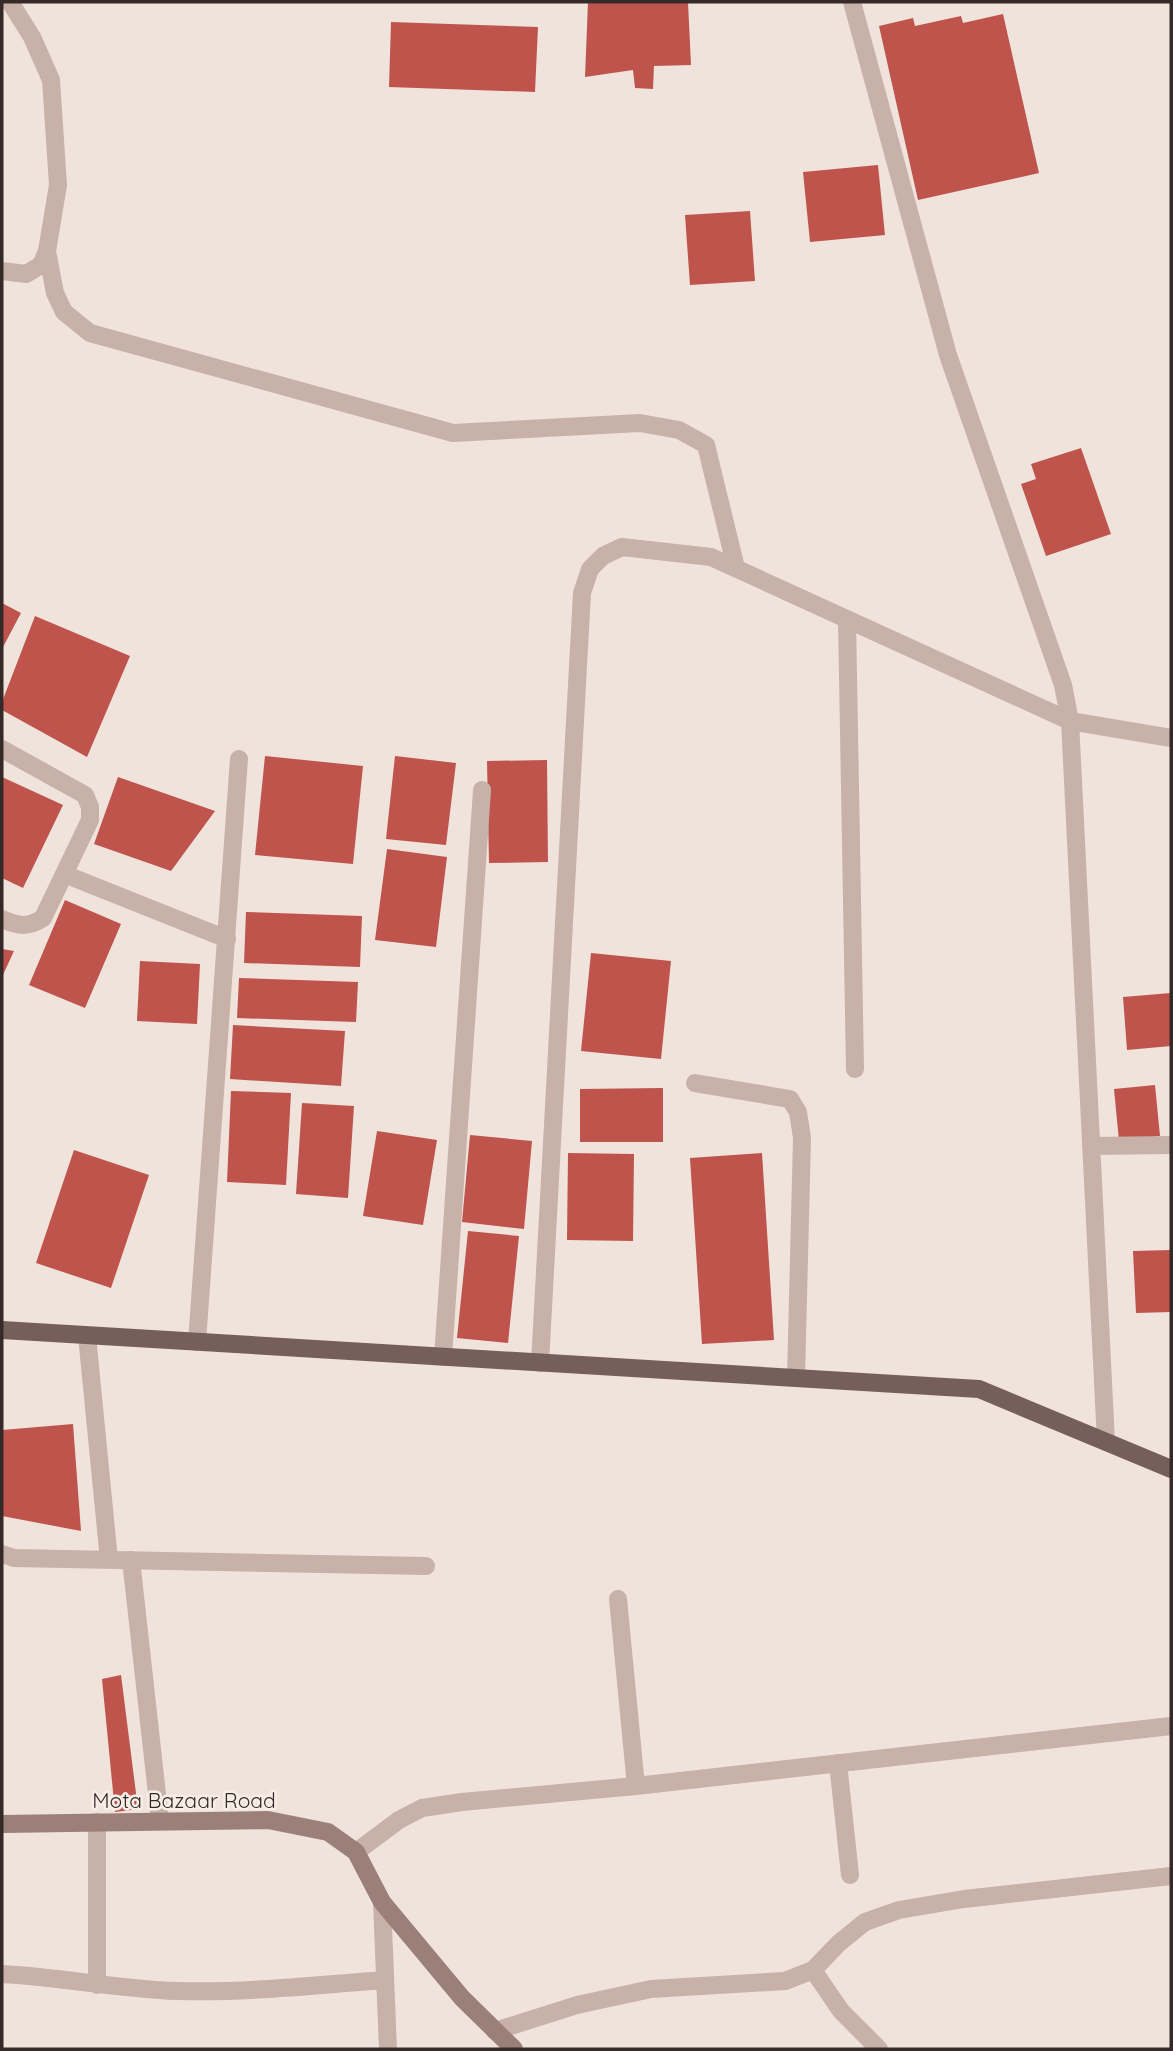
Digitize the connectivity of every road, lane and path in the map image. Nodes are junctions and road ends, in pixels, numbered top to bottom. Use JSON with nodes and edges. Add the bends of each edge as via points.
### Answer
{"nodes":[{"id":1,"x":10,"y":2,"type":"edge"},
{"id":2,"x":852,"y":2,"type":"edge"},
{"id":3,"x":47,"y":251,"type":"junction"},
{"id":4,"x":2,"y":271,"type":"edge"},
{"id":5,"x":736,"y":568,"type":"junction"},
{"id":6,"x":847,"y":619,"type":"junction"},
{"id":7,"x":1070,"y":721,"type":"junction"},
{"id":8,"x":1171,"y":738,"type":"edge"},
{"id":9,"x":2,"y":749,"type":"edge"},
{"id":10,"x":239,"y":759,"type":"dead end"},
{"id":11,"x":482,"y":790,"type":"dead end"},
{"id":12,"x":64,"y":874,"type":"junction"},
{"id":13,"x":2,"y":919,"type":"edge"},
{"id":14,"x":228,"y":939,"type":"junction"},
{"id":15,"x":855,"y":1069,"type":"dead end"},
{"id":16,"x":695,"y":1083,"type":"dead end"},
{"id":17,"x":1171,"y":1145,"type":"edge"},
{"id":18,"x":1091,"y":1146,"type":"junction"},
{"id":19,"x":2,"y":1331,"type":"edge"},
{"id":20,"x":87,"y":1336,"type":"junction"},
{"id":21,"x":197,"y":1342,"type":"junction"},
{"id":22,"x":443,"y":1357,"type":"junction"},
{"id":23,"x":540,"y":1363,"type":"junction"},
{"id":24,"x":796,"y":1378,"type":"junction"},
{"id":25,"x":1106,"y":1442,"type":"junction"},
{"id":26,"x":1171,"y":1469,"type":"edge"},
{"id":27,"x":2,"y":1554,"type":"edge"},
{"id":28,"x":109,"y":1560,"type":"junction"},
{"id":29,"x":131,"y":1560,"type":"junction"},
{"id":30,"x":426,"y":1566,"type":"dead end"},
{"id":31,"x":618,"y":1599,"type":"dead end"},
{"id":32,"x":1171,"y":1726,"type":"edge"},
{"id":33,"x":838,"y":1763,"type":"junction"},
{"id":34,"x":636,"y":1786,"type":"junction"},
{"id":35,"x":160,"y":1821,"type":"junction"},
{"id":36,"x":97,"y":1822,"type":"junction"},
{"id":37,"x":2,"y":1824,"type":"edge"},
{"id":38,"x":356,"y":1852,"type":"junction"},
{"id":39,"x":850,"y":1875,"type":"dead end"},
{"id":40,"x":1171,"y":1876,"type":"edge"},
{"id":41,"x":382,"y":1902,"type":"junction"},
{"id":42,"x":813,"y":1970,"type":"junction"},
{"id":43,"x":2,"y":1974,"type":"edge"},
{"id":44,"x":385,"y":1980,"type":"junction"},
{"id":45,"x":97,"y":1985,"type":"junction"},
{"id":46,"x":495,"y":2031,"type":"junction"},
{"id":47,"x":388,"y":2049,"type":"edge"},
{"id":48,"x":514,"y":2049,"type":"edge"},
{"id":49,"x":879,"y":2049,"type":"edge"}],
"edges":[{"from":1,"to":3,"type":"street","via":[[51,80],[58,184]]},
{"from":2,"to":7,"type":"street","via":[[948,355],[1063,685]]},
{"from":3,"to":4,"type":"street","via":[[41,265],[26,274]]},
{"from":3,"to":5,"type":"street","via":[[55,293],[64,312],[90,333],[453,433],[640,423],[679,429],[706,446]]},
{"from":5,"to":6,"type":"street"},
{"from":5,"to":23,"type":"street","via":[[711,557],[622,547],[590,569],[582,593]]},
{"from":6,"to":7,"type":"street"},
{"from":6,"to":15,"type":"street"},
{"from":7,"to":8,"type":"street"},
{"from":7,"to":18,"type":"street"},
{"from":9,"to":12,"type":"street","via":[[85,795],[90,820]]},
{"from":10,"to":14,"type":"street"},
{"from":11,"to":22,"type":"street"},
{"from":12,"to":13,"type":"street","via":[[43,918],[31,925]]},
{"from":12,"to":14,"type":"street"},
{"from":14,"to":21,"type":"street"},
{"from":16,"to":24,"type":"street","via":[[790,1099],[798,1112],[802,1138]]},
{"from":17,"to":18,"type":"street"},
{"from":18,"to":25,"type":"street"},
{"from":19,"to":20,"type":"main road"},
{"from":20,"to":21,"type":"main road"},
{"from":20,"to":28,"type":"street"},
{"from":21,"to":22,"type":"main road"},
{"from":22,"to":23,"type":"main road"},
{"from":23,"to":24,"type":"main road"},
{"from":24,"to":25,"type":"main road","via":[[979,1389]]},
{"from":25,"to":26,"type":"main road"},
{"from":27,"to":28,"type":"street"},
{"from":28,"to":29,"type":"street"},
{"from":29,"to":30,"type":"street"},
{"from":29,"to":35,"type":"street"},
{"from":31,"to":34,"type":"street"},
{"from":32,"to":33,"type":"street"},
{"from":33,"to":34,"type":"street"},
{"from":33,"to":39,"type":"street"},
{"from":34,"to":38,"type":"street","via":[[422,1808]]},
{"from":35,"to":36,"type":"street","name":"Mota Bazaar Road"},
{"from":35,"to":38,"type":"street","name":"Mota Bazaar Road","via":[[268,1820],[328,1832]]},
{"from":36,"to":37,"type":"street","name":"Mota Bazaar Road"},
{"from":36,"to":45,"type":"street"},
{"from":38,"to":41,"type":"street","name":"Mota Bazaar Road"},
{"from":40,"to":42,"type":"street","via":[[899,1910],[865,1922]]},
{"from":41,"to":44,"type":"street"},
{"from":41,"to":46,"type":"street","name":"Mota Bazaar Road"},
{"from":42,"to":46,"type":"street","via":[[785,1980],[651,1989],[577,2004]]},
{"from":42,"to":49,"type":"street","via":[[841,2011]]},
{"from":43,"to":45,"type":"street"},
{"from":44,"to":45,"type":"street","via":[[230,1991]]},
{"from":44,"to":47,"type":"street"},
{"from":46,"to":48,"type":"street","name":"Mota Bazaar Road"}]}
